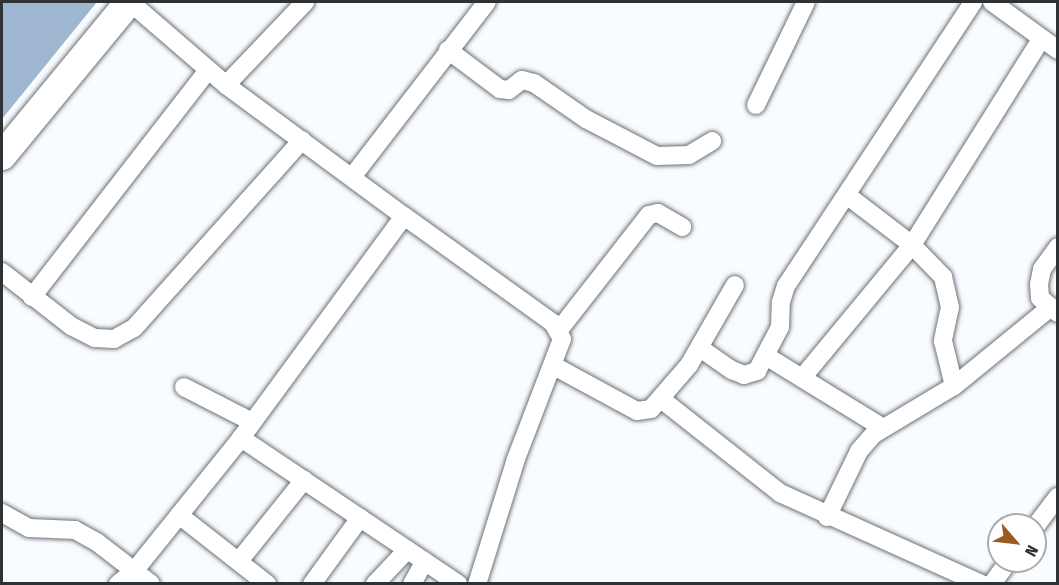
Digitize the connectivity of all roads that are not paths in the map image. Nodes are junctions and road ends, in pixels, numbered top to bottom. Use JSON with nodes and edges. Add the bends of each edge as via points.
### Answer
{"nodes":[{"id":1,"x":130,"y":2,"type":"edge"},
{"id":2,"x":305,"y":2,"type":"edge"},
{"id":3,"x":487,"y":2,"type":"edge"},
{"id":4,"x":974,"y":2,"type":"edge"},
{"id":5,"x":993,"y":2,"type":"edge"},
{"id":6,"x":803,"y":3,"type":"edge"},
{"id":7,"x":1042,"y":38,"type":"junction"},
{"id":8,"x":448,"y":50,"type":"junction"},
{"id":9,"x":1058,"y":50,"type":"edge"},
{"id":10,"x":208,"y":70,"type":"junction"},
{"id":11,"x":226,"y":85,"type":"junction"},
{"id":12,"x":756,"y":105,"type":"dead end"},
{"id":13,"x":302,"y":140,"type":"junction"},
{"id":14,"x":711,"y":141,"type":"dead end"},
{"id":15,"x":2,"y":156,"type":"edge"},
{"id":16,"x":352,"y":177,"type":"junction"},
{"id":17,"x":848,"y":195,"type":"junction"},
{"id":18,"x":404,"y":216,"type":"junction"},
{"id":19,"x":681,"y":227,"type":"dead end"},
{"id":20,"x":912,"y":245,"type":"junction"},
{"id":21,"x":1058,"y":247,"type":"edge"},
{"id":22,"x":2,"y":272,"type":"edge"},
{"id":23,"x":735,"y":285,"type":"dead end"},
{"id":24,"x":32,"y":297,"type":"junction"},
{"id":25,"x":1054,"y":310,"type":"edge"},
{"id":26,"x":559,"y":330,"type":"junction"},
{"id":27,"x":699,"y":348,"type":"junction"},
{"id":28,"x":766,"y":356,"type":"junction"},
{"id":29,"x":554,"y":366,"type":"junction"},
{"id":30,"x":802,"y":378,"type":"junction"},
{"id":31,"x":954,"y":386,"type":"junction"},
{"id":32,"x":184,"y":387,"type":"dead end"},
{"id":33,"x":661,"y":399,"type":"junction"},
{"id":34,"x":252,"y":423,"type":"junction"},
{"id":35,"x":883,"y":428,"type":"junction"},
{"id":36,"x":241,"y":438,"type":"junction"},
{"id":37,"x":304,"y":480,"type":"junction"},
{"id":38,"x":1058,"y":497,"type":"edge"},
{"id":39,"x":2,"y":513,"type":"edge"},
{"id":40,"x":1045,"y":513,"type":"edge"},
{"id":41,"x":179,"y":515,"type":"junction"},
{"id":42,"x":827,"y":517,"type":"junction"},
{"id":43,"x":360,"y":518,"type":"junction"},
{"id":44,"x":408,"y":550,"type":"junction"},
{"id":45,"x":239,"y":561,"type":"junction"},
{"id":46,"x":424,"y":561,"type":"junction"},
{"id":47,"x":135,"y":570,"type":"junction"},
{"id":48,"x":118,"y":584,"type":"edge"},
{"id":49,"x":151,"y":584,"type":"edge"},
{"id":50,"x":267,"y":584,"type":"edge"},
{"id":51,"x":312,"y":584,"type":"edge"},
{"id":52,"x":375,"y":584,"type":"edge"},
{"id":53,"x":412,"y":584,"type":"edge"},
{"id":54,"x":458,"y":584,"type":"edge"},
{"id":55,"x":477,"y":584,"type":"edge"},
{"id":56,"x":982,"y":584,"type":"edge"}],
"edges":[{"from":1,"to":10,"type":"street"},
{"from":1,"to":15,"type":"main road"},
{"from":2,"to":11,"type":"street"},
{"from":3,"to":8,"type":"street"},
{"from":4,"to":17,"type":"street"},
{"from":5,"to":7,"type":"street"},
{"from":6,"to":12,"type":"street"},
{"from":7,"to":9,"type":"street"},
{"from":7,"to":20,"type":"street"},
{"from":8,"to":14,"type":"street","via":[[500,88],[509,90],[522,80],[534,83],[586,119],[657,156],[689,155]]},
{"from":8,"to":16,"type":"street"},
{"from":10,"to":11,"type":"street"},
{"from":10,"to":24,"type":"street"},
{"from":11,"to":13,"type":"street"},
{"from":13,"to":16,"type":"street"},
{"from":13,"to":24,"type":"street","via":[[134,328],[114,339],[94,338]]},
{"from":16,"to":18,"type":"street"},
{"from":17,"to":20,"type":"street"},
{"from":17,"to":28,"type":"street","via":[[786,286],[780,327]]},
{"from":18,"to":26,"type":"street"},
{"from":18,"to":34,"type":"street"},
{"from":19,"to":26,"type":"street","via":[[658,213],[649,215]]},
{"from":20,"to":30,"type":"street"},
{"from":20,"to":31,"type":"street","via":[[943,277],[949,292],[943,341]]},
{"from":21,"to":25,"type":"street","via":[[1042,269],[1039,284],[1040,298]]},
{"from":22,"to":24,"type":"street"},
{"from":23,"to":27,"type":"street"},
{"from":25,"to":31,"type":"street"},
{"from":26,"to":29,"type":"street","via":[[562,339]]},
{"from":27,"to":28,"type":"street","via":[[744,375],[757,371]]},
{"from":27,"to":33,"type":"street"},
{"from":28,"to":30,"type":"street"},
{"from":29,"to":33,"type":"street","via":[[637,411],[651,409]]},
{"from":29,"to":55,"type":"street","via":[[516,459]]},
{"from":30,"to":35,"type":"street"},
{"from":31,"to":35,"type":"street"},
{"from":32,"to":34,"type":"street"},
{"from":33,"to":42,"type":"street","via":[[780,493]]},
{"from":34,"to":36,"type":"street"},
{"from":35,"to":42,"type":"street","via":[[859,451]]},
{"from":36,"to":37,"type":"street"},
{"from":36,"to":41,"type":"street"},
{"from":37,"to":43,"type":"street"},
{"from":37,"to":45,"type":"street"},
{"from":38,"to":40,"type":"street"},
{"from":39,"to":47,"type":"street","via":[[29,528],[75,530]]},
{"from":41,"to":45,"type":"street"},
{"from":41,"to":47,"type":"street"},
{"from":42,"to":56,"type":"street"},
{"from":43,"to":44,"type":"street"},
{"from":43,"to":51,"type":"street"},
{"from":44,"to":46,"type":"street"},
{"from":44,"to":52,"type":"street"},
{"from":45,"to":50,"type":"street"},
{"from":46,"to":53,"type":"street"},
{"from":46,"to":54,"type":"street"},
{"from":47,"to":48,"type":"street"},
{"from":47,"to":49,"type":"street"}]}
